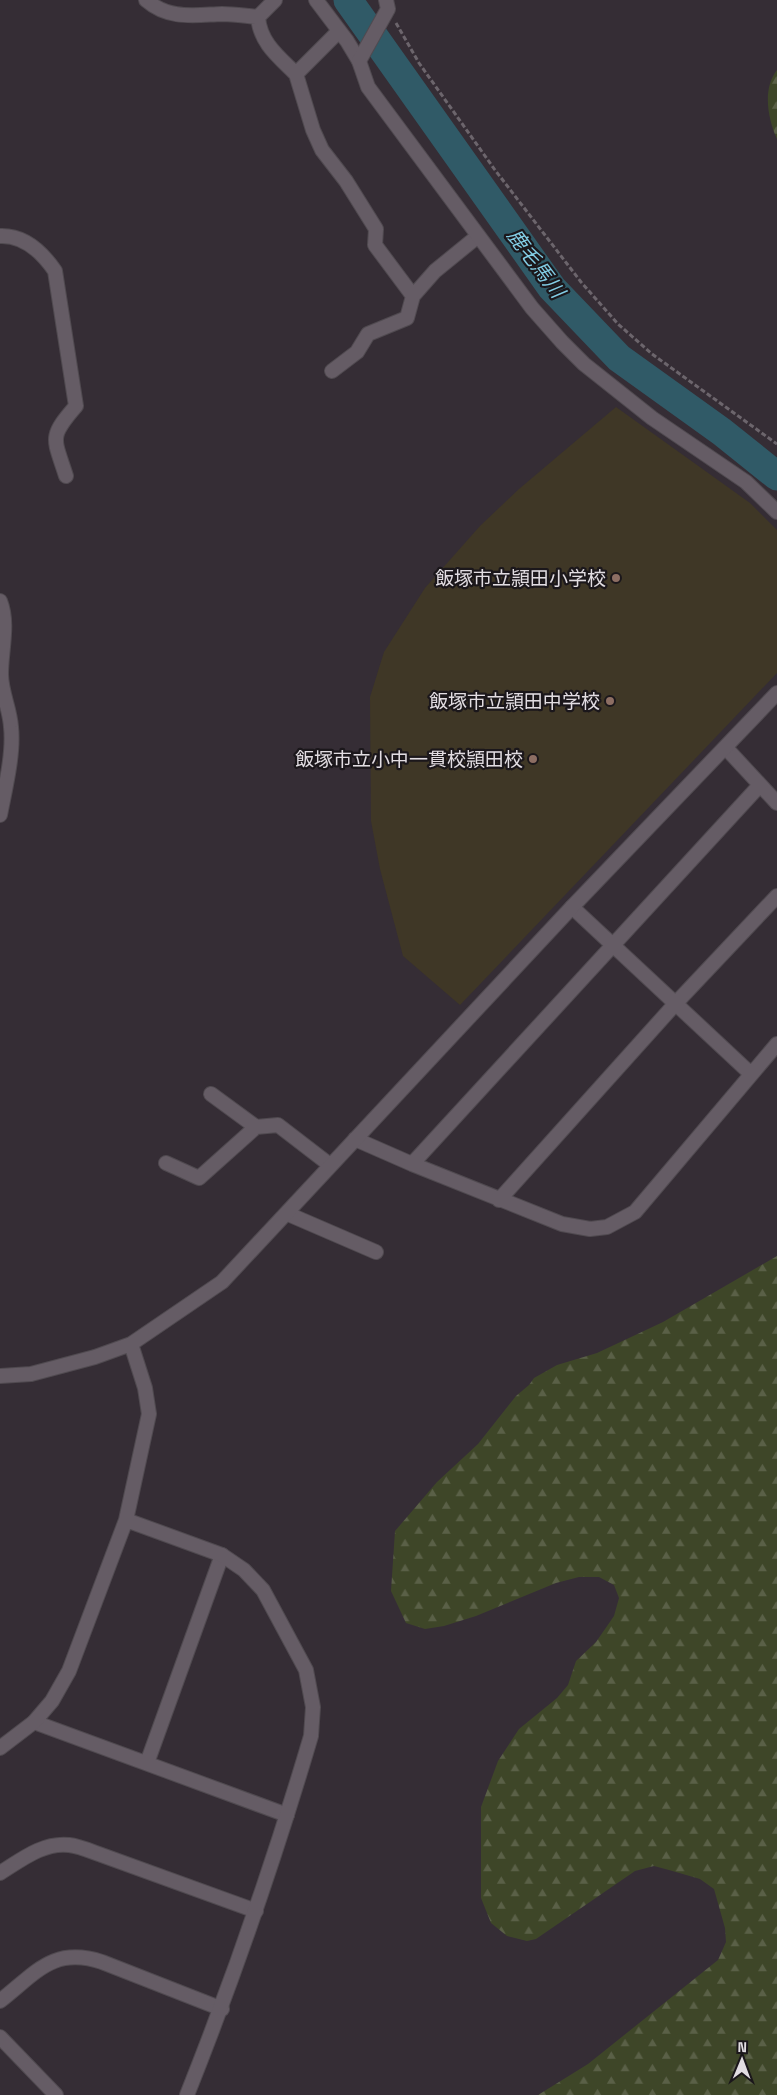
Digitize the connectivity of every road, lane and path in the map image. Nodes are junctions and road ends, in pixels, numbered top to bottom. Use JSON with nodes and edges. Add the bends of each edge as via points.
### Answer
{"nodes":[{"id":1,"x":146,"y":0,"type":"edge"},
{"id":2,"x":275,"y":0,"type":"edge"},
{"id":3,"x":316,"y":0,"type":"edge"},
{"id":4,"x":387,"y":8,"type":"edge"},
{"id":5,"x":258,"y":16,"type":"junction"},
{"id":6,"x":339,"y":32,"type":"junction"},
{"id":7,"x":360,"y":61,"type":"junction"},
{"id":8,"x":296,"y":74,"type":"junction"},
{"id":9,"x":0,"y":236,"type":"edge"},
{"id":10,"x":478,"y":236,"type":"junction"},
{"id":11,"x":413,"y":296,"type":"junction"},
{"id":12,"x":332,"y":372,"type":"dead end"},
{"id":13,"x":777,"y":444,"type":"edge"},
{"id":14,"x":66,"y":476,"type":"dead end"},
{"id":15,"x":777,"y":512,"type":"edge"},
{"id":16,"x":0,"y":601,"type":"edge"},
{"id":17,"x":777,"y":693,"type":"edge"},
{"id":18,"x":726,"y":748,"type":"junction"},
{"id":19,"x":760,"y":785,"type":"junction"},
{"id":20,"x":777,"y":803,"type":"edge"},
{"id":21,"x":0,"y":815,"type":"edge"},
{"id":22,"x":777,"y":896,"type":"edge"},
{"id":23,"x":572,"y":907,"type":"junction"},
{"id":24,"x":612,"y":945,"type":"junction"},
{"id":25,"x":676,"y":1003,"type":"junction"},
{"id":26,"x":777,"y":1044,"type":"edge"},
{"id":27,"x":751,"y":1074,"type":"junction"},
{"id":28,"x":211,"y":1094,"type":"dead end"},
{"id":29,"x":256,"y":1127,"type":"junction"},
{"id":30,"x":355,"y":1139,"type":"junction"},
{"id":31,"x":166,"y":1163,"type":"dead end"},
{"id":32,"x":412,"y":1164,"type":"junction"},
{"id":33,"x":330,"y":1165,"type":"junction"},
{"id":34,"x":499,"y":1200,"type":"junction"},
{"id":35,"x":288,"y":1214,"type":"junction"},
{"id":36,"x":376,"y":1252,"type":"dead end"},
{"id":37,"x":131,"y":1344,"type":"junction"},
{"id":38,"x":0,"y":1376,"type":"edge"},
{"id":39,"x":126,"y":1520,"type":"junction"},
{"id":40,"x":222,"y":1555,"type":"junction"},
{"id":41,"x":34,"y":1722,"type":"junction"},
{"id":42,"x":0,"y":1748,"type":"edge"},
{"id":43,"x":147,"y":1763,"type":"junction"},
{"id":44,"x":287,"y":1815,"type":"junction"},
{"id":45,"x":0,"y":1873,"type":"edge"},
{"id":46,"x":256,"y":1911,"type":"junction"},
{"id":47,"x":0,"y":2001,"type":"edge"},
{"id":48,"x":222,"y":2009,"type":"junction"},
{"id":49,"x":0,"y":2036,"type":"edge"},
{"id":50,"x":56,"y":2095,"type":"edge"},
{"id":51,"x":187,"y":2095,"type":"edge"}],
"edges":[{"from":1,"to":5,"type":"street","via":[[174,14],[186,16]]},
{"from":2,"to":5,"type":"street"},
{"from":3,"to":6,"type":"street"},
{"from":4,"to":7,"type":"street"},
{"from":4,"to":13,"type":"path","via":[[419,63],[495,170],[581,282],[618,324],[652,354]]},
{"from":5,"to":8,"type":"street","via":[[259,30],[266,43]]},
{"from":6,"to":7,"type":"street"},
{"from":6,"to":8,"type":"street"},
{"from":7,"to":10,"type":"street","via":[[368,87]]},
{"from":8,"to":11,"type":"street","via":[[322,150],[376,229],[374,245]]},
{"from":9,"to":14,"type":"street","via":[[26,242],[44,254],[55,271],[76,406],[57,429],[55,442]]},
{"from":10,"to":11,"type":"street","via":[[436,271]]},
{"from":10,"to":15,"type":"street","via":[[532,308],[584,364],[652,418],[746,482]]},
{"from":11,"to":12,"type":"street","via":[[407,318],[368,334],[357,352]]},
{"from":16,"to":21,"type":"street","via":[[4,636],[1,675],[12,728]]},
{"from":17,"to":18,"type":"street"},
{"from":18,"to":19,"type":"street"},
{"from":18,"to":23,"type":"street"},
{"from":19,"to":20,"type":"street"},
{"from":19,"to":24,"type":"street"},
{"from":22,"to":25,"type":"street"},
{"from":23,"to":24,"type":"street"},
{"from":23,"to":30,"type":"street"},
{"from":24,"to":25,"type":"street"},
{"from":24,"to":32,"type":"street"},
{"from":25,"to":27,"type":"street"},
{"from":25,"to":34,"type":"street"},
{"from":26,"to":27,"type":"street"},
{"from":27,"to":34,"type":"street","via":[[635,1212],[619,1222],[590,1229],[562,1224]]},
{"from":28,"to":29,"type":"street"},
{"from":29,"to":31,"type":"street","via":[[199,1178]]},
{"from":29,"to":33,"type":"street","via":[[278,1125]]},
{"from":30,"to":32,"type":"street"},
{"from":30,"to":33,"type":"street"},
{"from":32,"to":34,"type":"street"},
{"from":33,"to":35,"type":"street"},
{"from":35,"to":36,"type":"street"},
{"from":35,"to":37,"type":"street","via":[[222,1282]]},
{"from":37,"to":38,"type":"street","via":[[31,1374]]},
{"from":37,"to":39,"type":"street","via":[[145,1388],[149,1414]]},
{"from":39,"to":40,"type":"street"},
{"from":39,"to":41,"type":"street","via":[[69,1671],[52,1701]]},
{"from":40,"to":43,"type":"street"},
{"from":40,"to":44,"type":"street","via":[[244,1570],[263,1590],[306,1670],[313,1707],[311,1736]]},
{"from":41,"to":42,"type":"street"},
{"from":41,"to":43,"type":"street"},
{"from":43,"to":44,"type":"street"},
{"from":44,"to":46,"type":"street"},
{"from":45,"to":46,"type":"street","via":[[34,1851],[70,1845]]},
{"from":46,"to":48,"type":"street"},
{"from":47,"to":48,"type":"street","via":[[50,1962],[72,1957],[102,1962]]},
{"from":48,"to":51,"type":"street"},
{"from":49,"to":50,"type":"street"}]}
